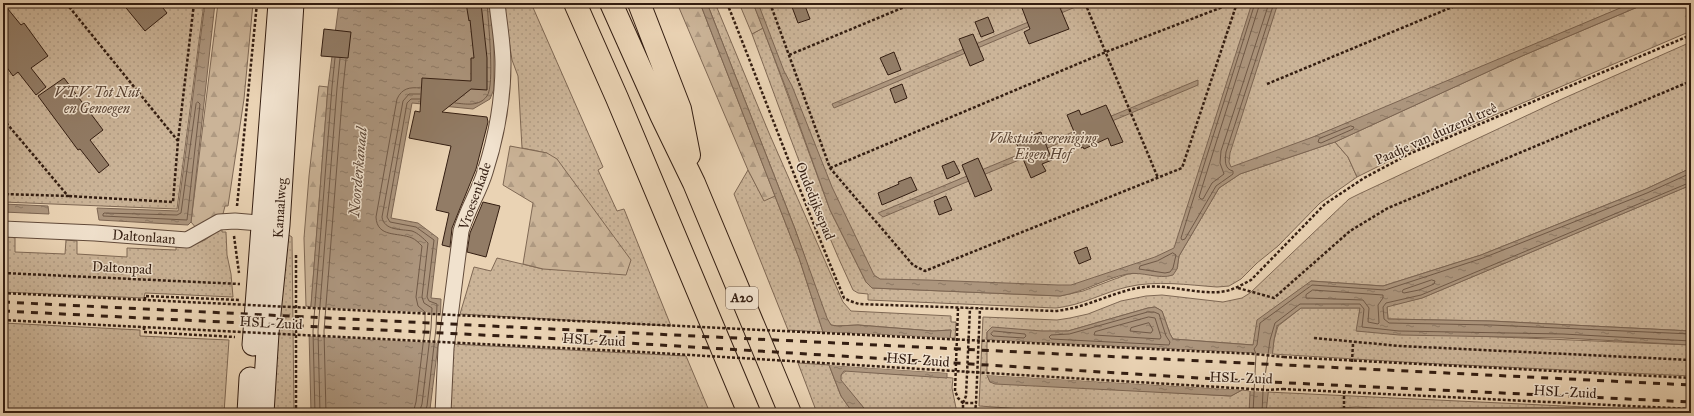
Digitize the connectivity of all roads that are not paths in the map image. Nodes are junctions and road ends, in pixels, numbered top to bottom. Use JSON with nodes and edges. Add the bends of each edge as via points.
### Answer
{"nodes":[{"id":1,"x":279,"y":3,"type":"edge"},
{"id":2,"x":294,"y":3,"type":"edge"},
{"id":3,"x":497,"y":3,"type":"edge"},
{"id":4,"x":575,"y":3,"type":"edge"},
{"id":5,"x":611,"y":3,"type":"edge"},
{"id":6,"x":639,"y":3,"type":"edge"},
{"id":7,"x":694,"y":183,"type":"junction"},
{"id":8,"x":270,"y":224,"type":"junction"},
{"id":9,"x":3,"y":229,"type":"edge"},
{"id":10,"x":248,"y":413,"type":"edge"},
{"id":11,"x":263,"y":413,"type":"edge"},
{"id":12,"x":443,"y":413,"type":"edge"},
{"id":13,"x":749,"y":413,"type":"edge"},
{"id":14,"x":790,"y":413,"type":"edge"}],
"edges":[{"from":1,"to":8,"type":"main road","name":"Kanaalweg"},
{"from":2,"to":8,"type":"main road","name":"Kanaalweg"},
{"from":3,"to":12,"type":"street","name":"Vroesenkade","via":[[503,62],[499,115],[485,172],[461,231],[446,348]]},
{"from":4,"to":13,"type":"highway","number":"A20"},
{"from":5,"to":7,"type":"highway","number":"A20"},
{"from":6,"to":7,"type":"highway","number":"A20","via":[[680,110]]},
{"from":7,"to":14,"type":"highway","number":"A20"},
{"from":8,"to":9,"type":"street","name":"Daltonlaan","via":[[219,222],[187,240]]},
{"from":8,"to":10,"type":"main road","name":"Kanaalweg"},
{"from":8,"to":11,"type":"main road","name":"Kanaalweg","via":[[268,333]]}]}
